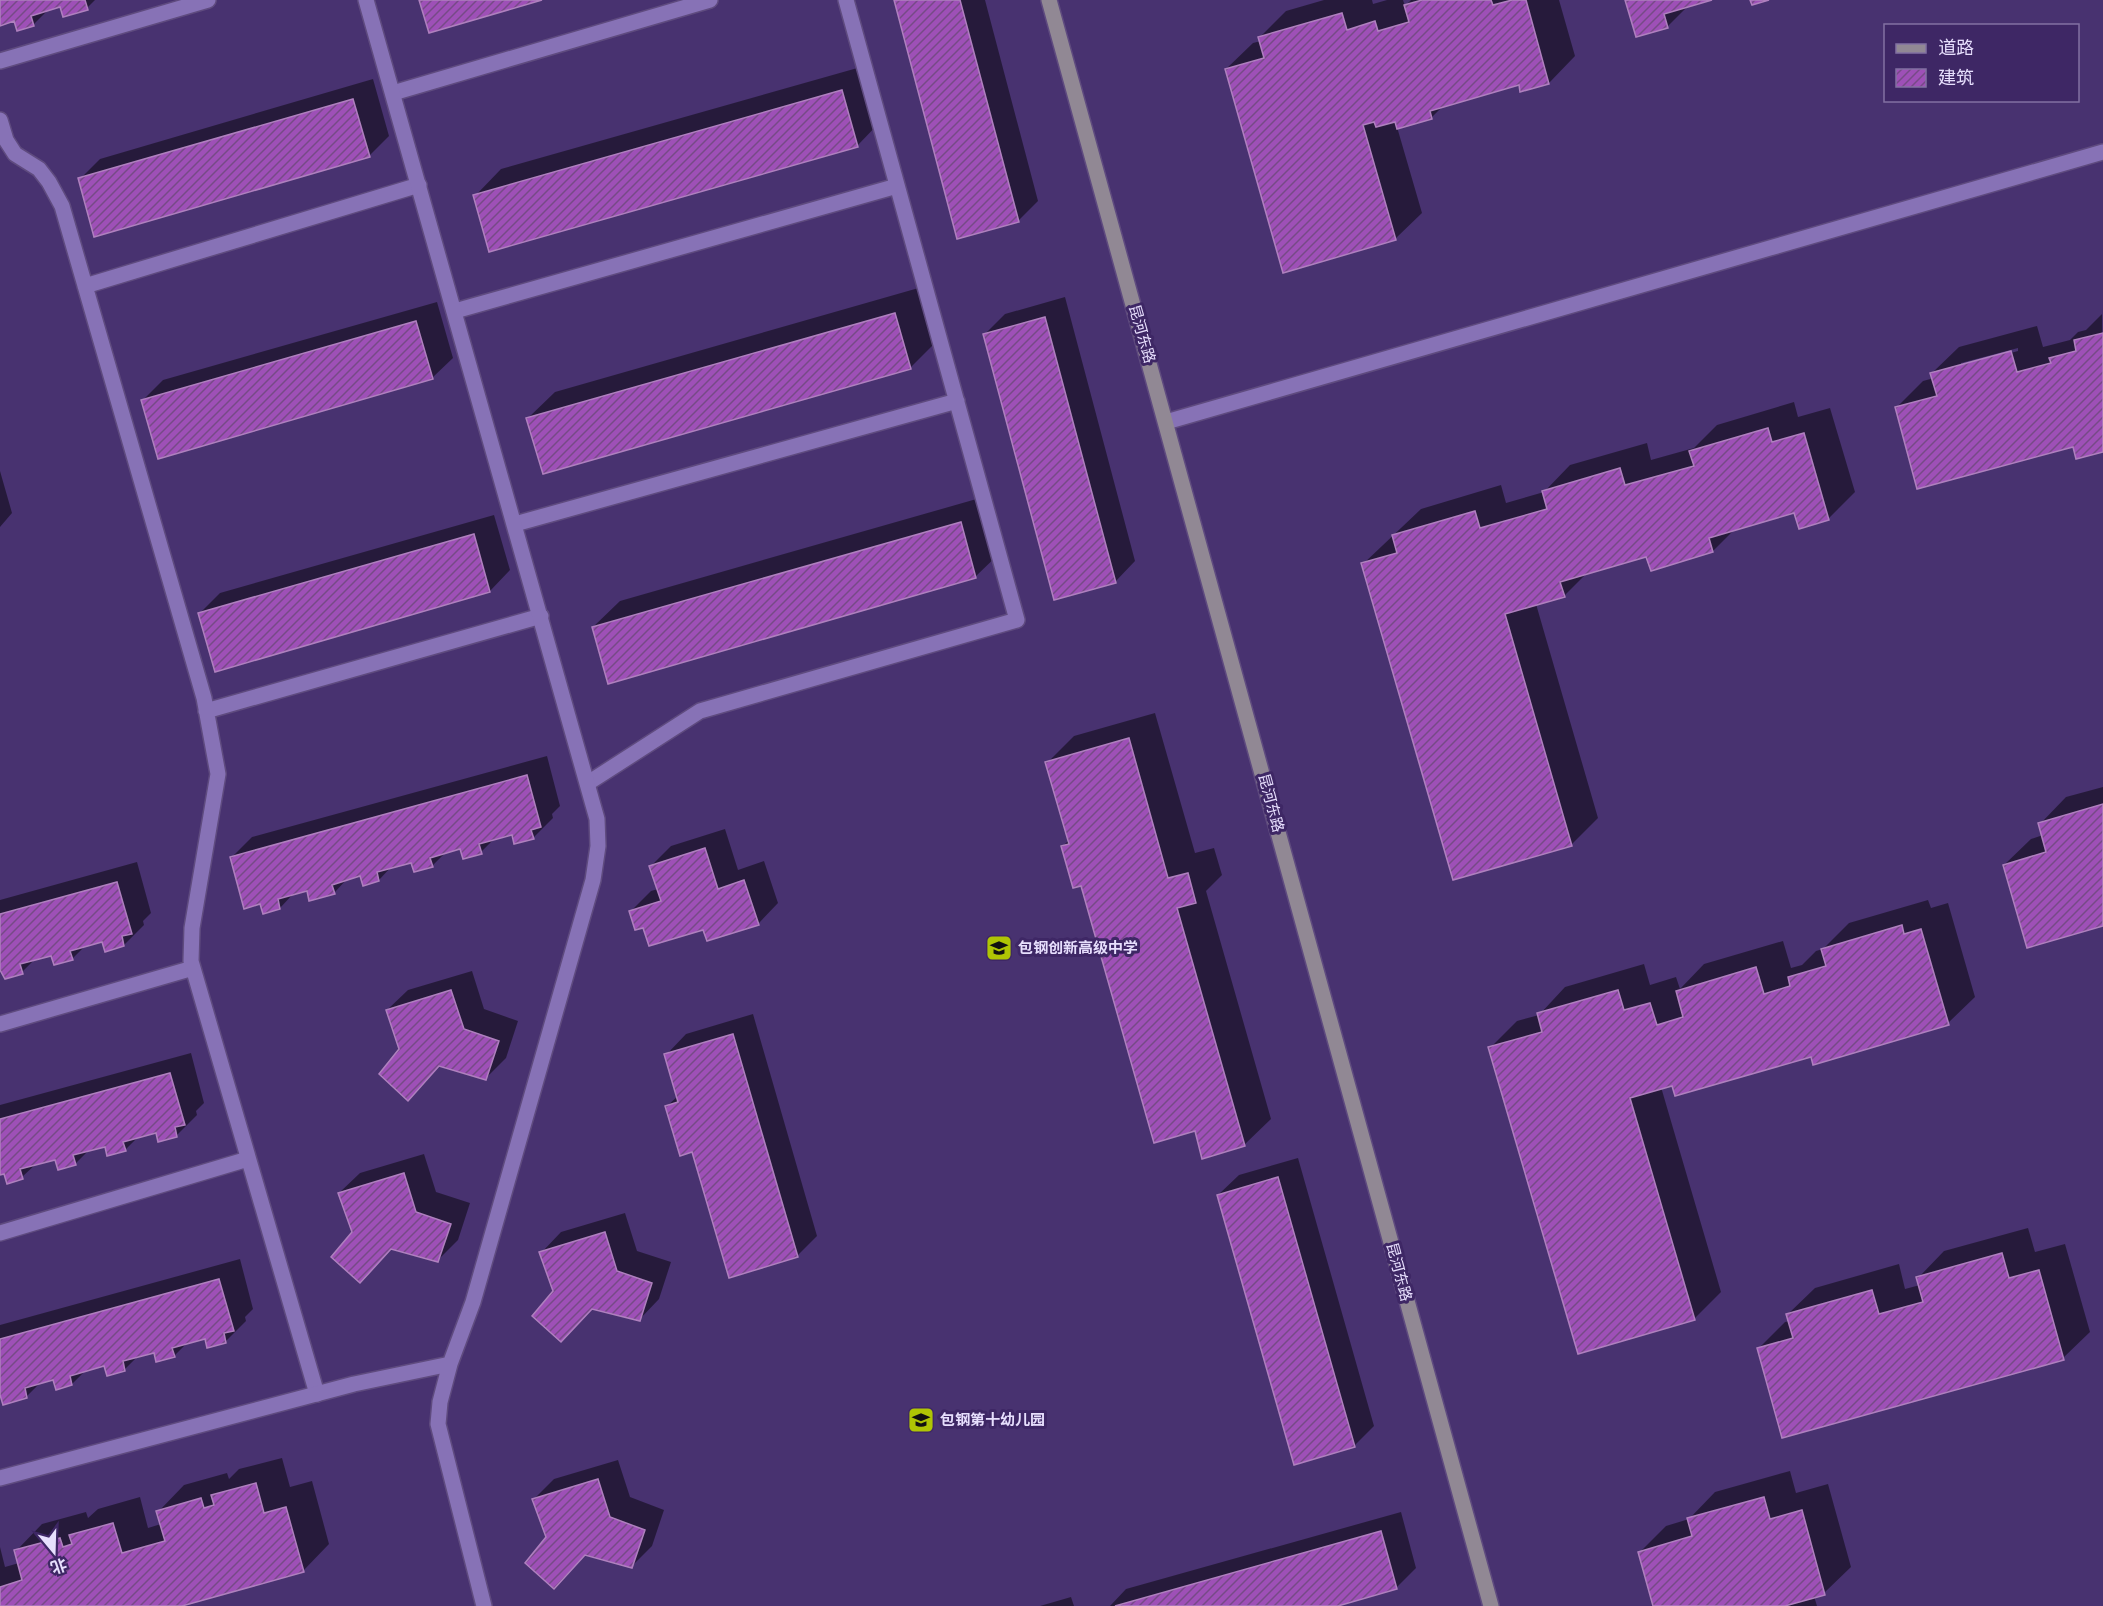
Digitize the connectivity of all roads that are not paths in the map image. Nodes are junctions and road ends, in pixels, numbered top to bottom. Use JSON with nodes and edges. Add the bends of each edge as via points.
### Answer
{"nodes":[{"id":1,"x":208,"y":0,"type":"edge"},
{"id":2,"x":366,"y":0,"type":"edge"},
{"id":3,"x":710,"y":0,"type":"edge"},
{"id":4,"x":846,"y":0,"type":"edge"},
{"id":5,"x":1049,"y":0,"type":"edge"},
{"id":6,"x":0,"y":61,"type":"edge"},
{"id":7,"x":393,"y":93,"type":"junction"},
{"id":8,"x":0,"y":120,"type":"edge"},
{"id":9,"x":2103,"y":152,"type":"edge"},
{"id":10,"x":418,"y":184,"type":"junction"},
{"id":11,"x":897,"y":186,"type":"junction"},
{"id":12,"x":85,"y":286,"type":"junction"},
{"id":13,"x":455,"y":311,"type":"junction"},
{"id":14,"x":957,"y":401,"type":"junction"},
{"id":15,"x":1166,"y":422,"type":"junction"},
{"id":16,"x":515,"y":524,"type":"junction"},
{"id":17,"x":541,"y":616,"type":"junction"},
{"id":18,"x":206,"y":711,"type":"junction"},
{"id":19,"x":588,"y":783,"type":"junction"},
{"id":20,"x":193,"y":968,"type":"junction"},
{"id":21,"x":0,"y":1023,"type":"edge"},
{"id":22,"x":248,"y":1159,"type":"junction"},
{"id":23,"x":0,"y":1233,"type":"edge"},
{"id":24,"x":450,"y":1364,"type":"junction"},
{"id":25,"x":317,"y":1394,"type":"junction"},
{"id":26,"x":0,"y":1478,"type":"edge"},
{"id":27,"x":484,"y":1606,"type":"edge"},
{"id":28,"x":1491,"y":1606,"type":"edge"}],
"edges":[{"from":1,"to":6,"type":"street"},
{"from":2,"to":7,"type":"street"},
{"from":3,"to":7,"type":"street"},
{"from":4,"to":11,"type":"street"},
{"from":5,"to":15,"type":"street","name":"昆河东路"},
{"from":7,"to":10,"type":"street"},
{"from":8,"to":12,"type":"street","via":[[15,154],[39,169],[58,198]]},
{"from":9,"to":15,"type":"street"},
{"from":10,"to":12,"type":"street"},
{"from":10,"to":13,"type":"street"},
{"from":11,"to":13,"type":"street"},
{"from":11,"to":14,"type":"street"},
{"from":12,"to":18,"type":"street"},
{"from":13,"to":16,"type":"street"},
{"from":14,"to":16,"type":"street"},
{"from":14,"to":19,"type":"street","via":[[1017,620],[700,711]]},
{"from":15,"to":28,"type":"street","name":"昆河东路"},
{"from":16,"to":17,"type":"street"},
{"from":17,"to":18,"type":"street"},
{"from":17,"to":19,"type":"street"},
{"from":18,"to":20,"type":"street","via":[[218,774],[192,928]]},
{"from":19,"to":24,"type":"street","via":[[598,837],[593,880],[474,1302]]},
{"from":20,"to":21,"type":"street"},
{"from":20,"to":22,"type":"street"},
{"from":22,"to":23,"type":"street"},
{"from":22,"to":25,"type":"street"},
{"from":24,"to":25,"type":"street"},
{"from":24,"to":27,"type":"street","via":[[438,1424]]},
{"from":25,"to":26,"type":"street"}]}
